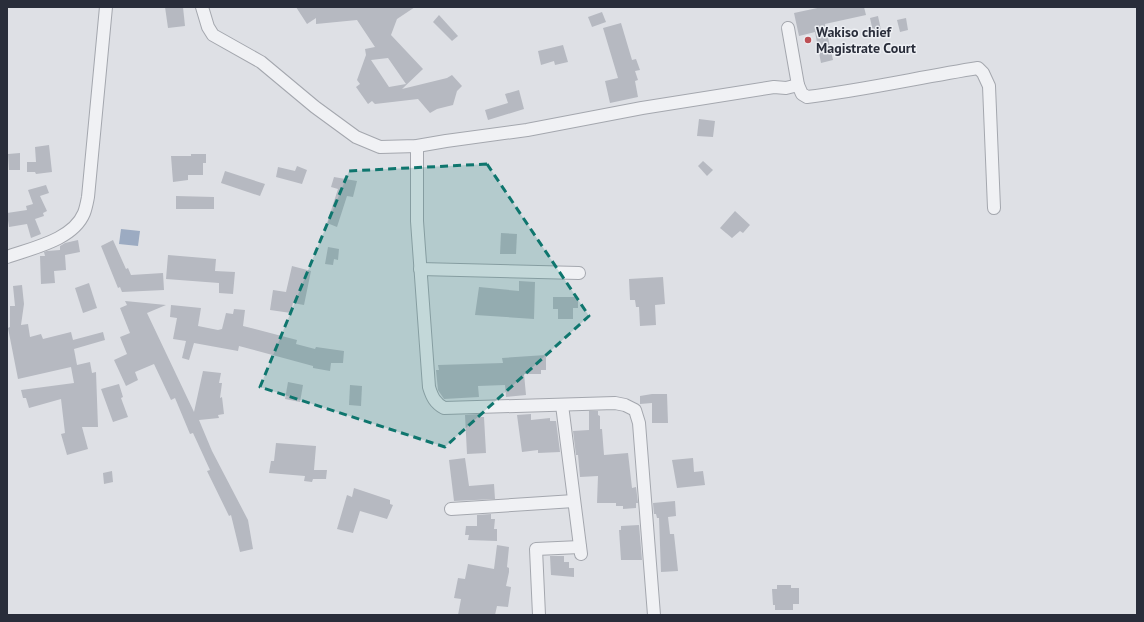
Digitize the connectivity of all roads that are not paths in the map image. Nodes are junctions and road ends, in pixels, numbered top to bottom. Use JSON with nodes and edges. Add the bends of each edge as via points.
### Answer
{"nodes":[{"id":1,"x":106,"y":7,"type":"edge"},
{"id":2,"x":202,"y":7,"type":"edge"},
{"id":3,"x":788,"y":28,"type":"dead end"},
{"id":4,"x":798,"y":85,"type":"junction"},
{"id":5,"x":417,"y":146,"type":"junction"},
{"id":6,"x":994,"y":208,"type":"dead end"},
{"id":7,"x":7,"y":257,"type":"edge"},
{"id":8,"x":420,"y":269,"type":"junction"},
{"id":9,"x":579,"y":273,"type":"dead end"},
{"id":10,"x":562,"y":405,"type":"junction"},
{"id":11,"x":574,"y":501,"type":"junction"},
{"id":12,"x":451,"y":509,"type":"dead end"},
{"id":13,"x":539,"y":615,"type":"edge"},
{"id":14,"x":654,"y":615,"type":"edge"}],
"edges":[{"from":1,"to":7,"type":"street","via":[[88,197],[84,214],[73,228],[58,238]]},
{"from":2,"to":5,"type":"street","via":[[213,36],[261,62],[356,137],[380,147]]},
{"from":3,"to":4,"type":"street"},
{"from":4,"to":5,"type":"street","via":[[708,96],[527,130]]},
{"from":4,"to":6,"type":"street","via":[[802,94],[807,97],[844,93],[978,68],[989,86]]},
{"from":5,"to":8,"type":"street"},
{"from":8,"to":9,"type":"street"},
{"from":8,"to":10,"type":"street","via":[[429,387],[437,404],[444,408]]},
{"from":10,"to":11,"type":"street"},
{"from":10,"to":14,"type":"street","via":[[615,403],[635,410],[639,423]]},
{"from":11,"to":12,"type":"street"},
{"from":11,"to":13,"type":"street","via":[[580,550],[536,549]]}]}
